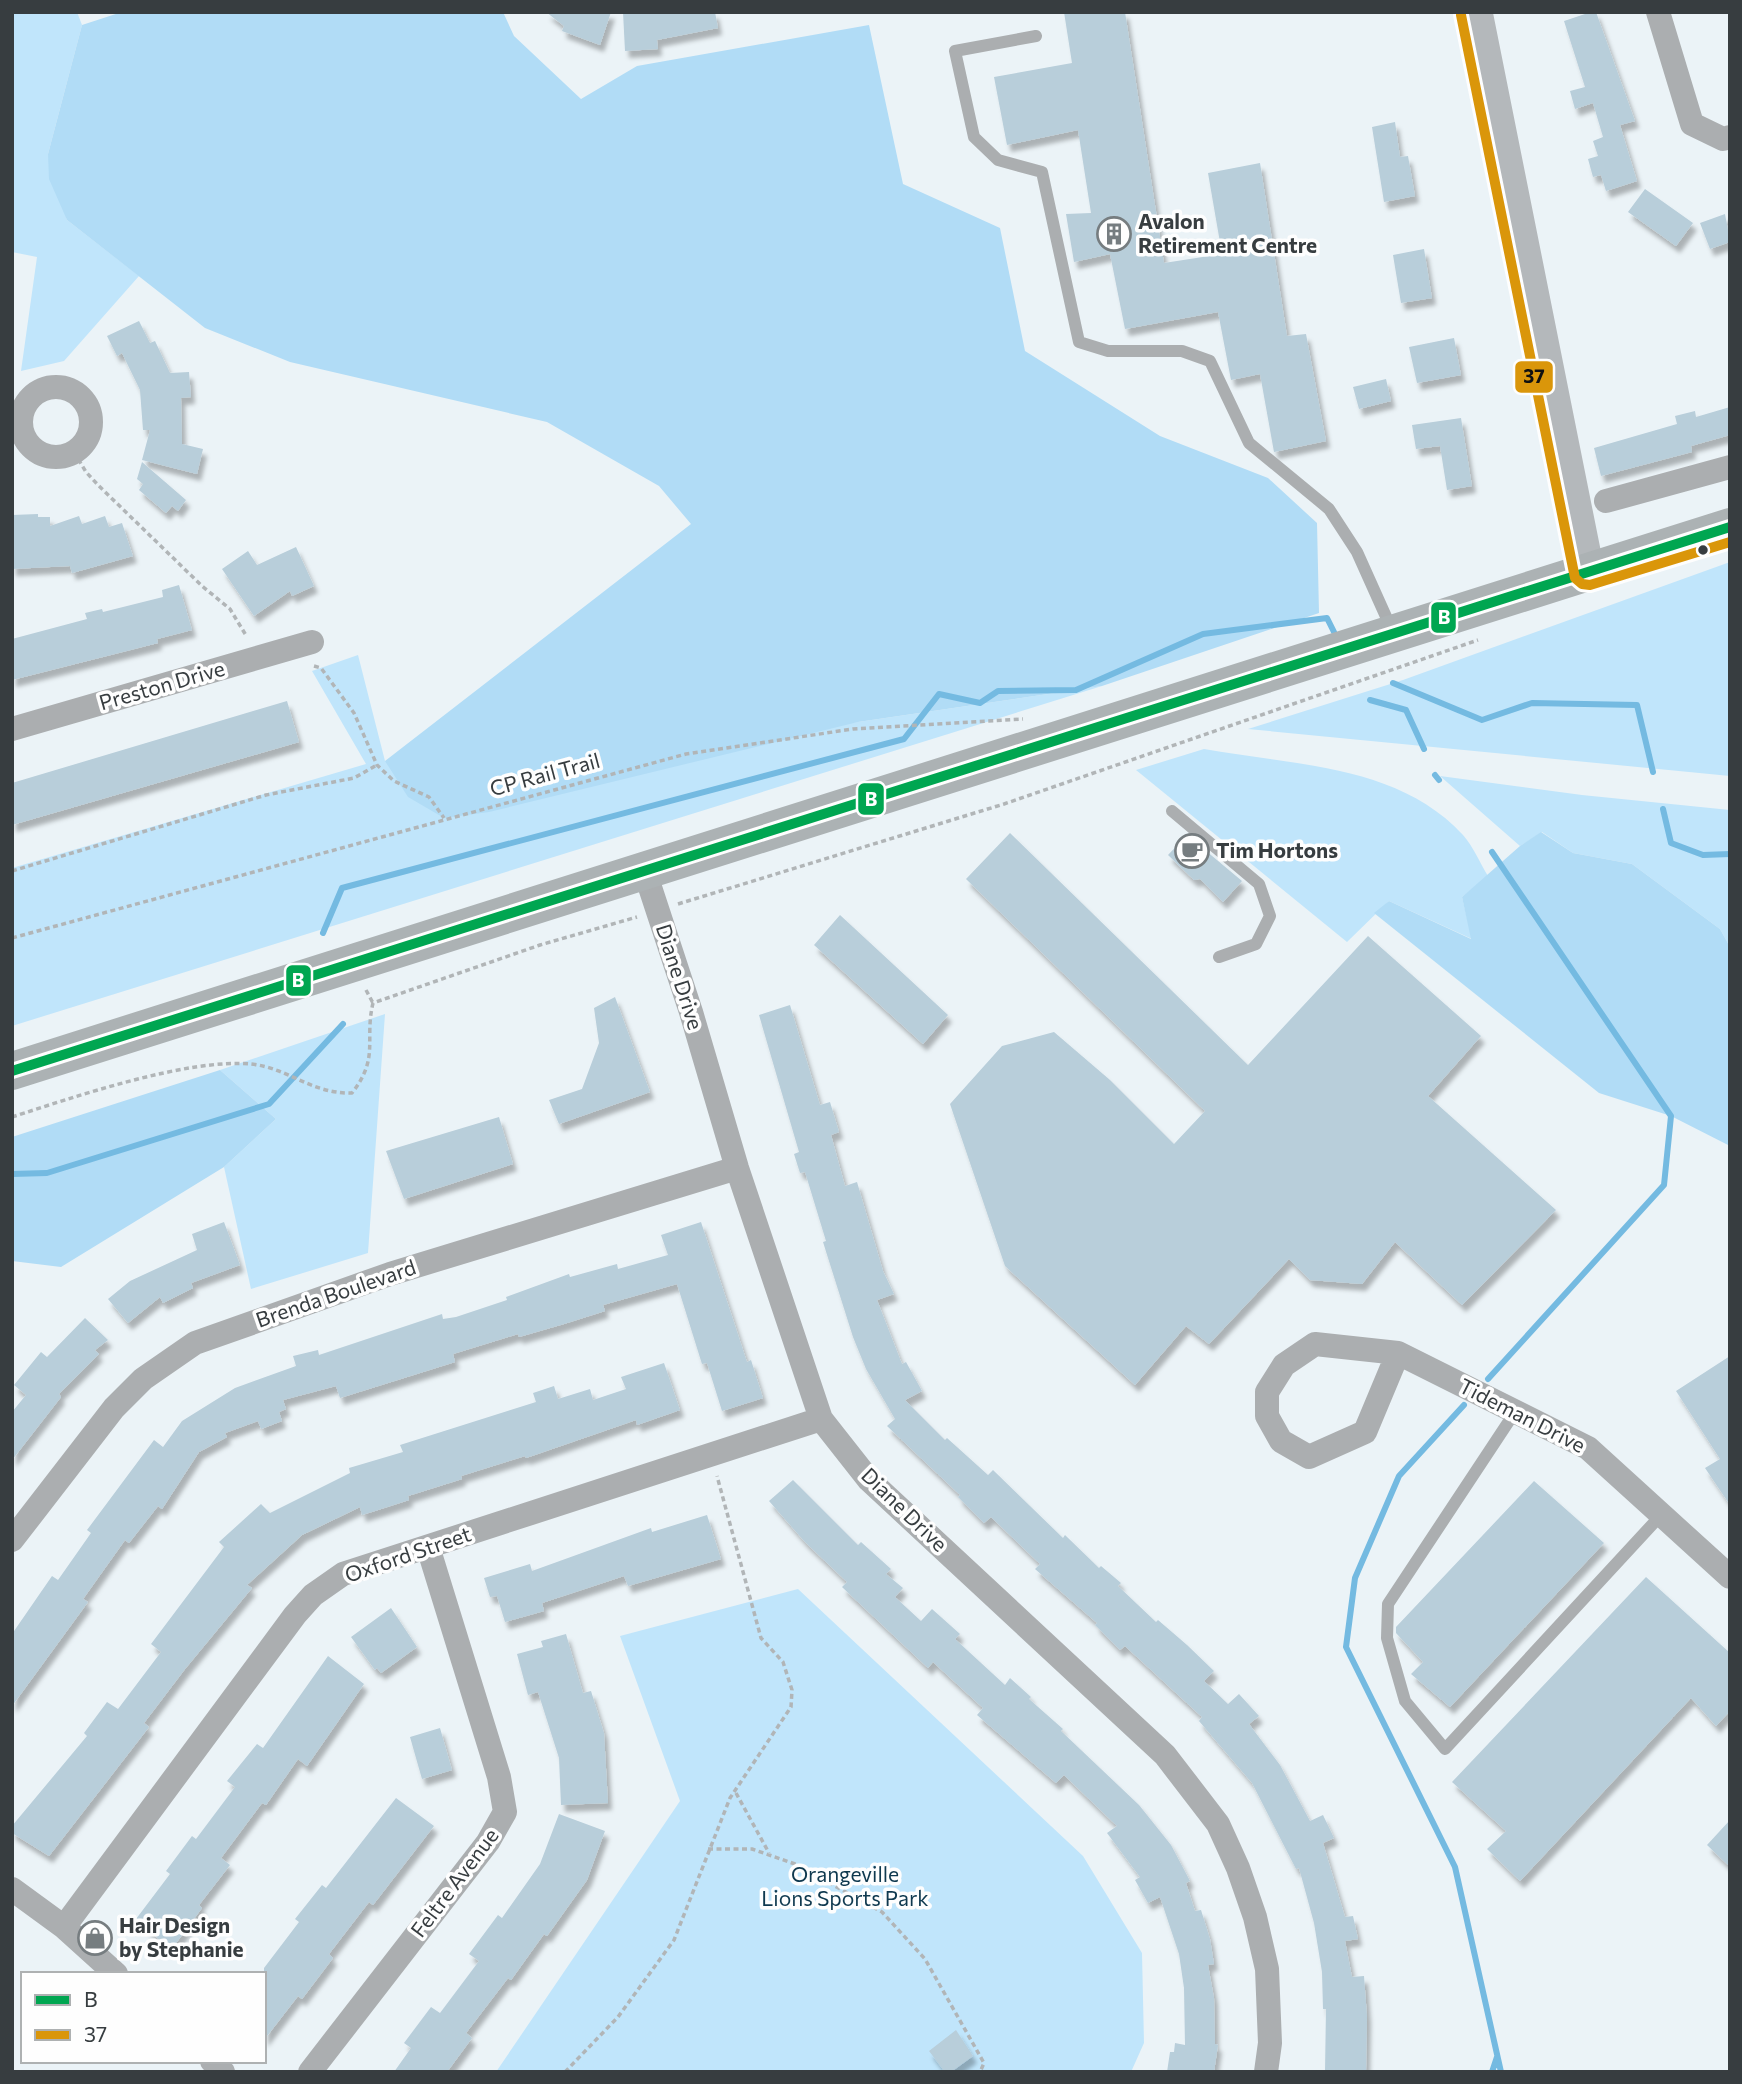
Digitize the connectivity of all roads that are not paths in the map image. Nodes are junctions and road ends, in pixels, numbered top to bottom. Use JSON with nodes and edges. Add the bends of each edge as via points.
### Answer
{"nodes":[{"id":1,"x":1475,"y":12,"type":"edge"},
{"id":2,"x":1658,"y":12,"type":"edge"},
{"id":3,"x":1036,"y":37,"type":"dead end"},
{"id":4,"x":1730,"y":137,"type":"edge"},
{"id":5,"x":17,"y":413,"type":"edge"},
{"id":6,"x":1730,"y":467,"type":"edge"},
{"id":7,"x":1606,"y":502,"type":"dead end"},
{"id":8,"x":1730,"y":527,"type":"edge"},
{"id":9,"x":1587,"y":571,"type":"junction"},
{"id":10,"x":1394,"y":633,"type":"junction"},
{"id":11,"x":312,"y":642,"type":"dead end"},
{"id":12,"x":12,"y":729,"type":"edge"},
{"id":13,"x":1172,"y":811,"type":"dead end"},
{"id":14,"x":644,"y":869,"type":"junction"},
{"id":15,"x":1219,"y":957,"type":"dead end"},
{"id":16,"x":12,"y":1071,"type":"edge"},
{"id":17,"x":737,"y":1168,"type":"junction"},
{"id":18,"x":1398,"y":1353,"type":"junction"},
{"id":19,"x":1515,"y":1412,"type":"junction"},
{"id":20,"x":821,"y":1419,"type":"junction"},
{"id":21,"x":1662,"y":1514,"type":"junction"},
{"id":22,"x":12,"y":1540,"type":"edge"},
{"id":23,"x":428,"y":1547,"type":"junction"},
{"id":24,"x":1730,"y":1577,"type":"edge"},
{"id":25,"x":12,"y":1889,"type":"edge"},
{"id":26,"x":64,"y":1927,"type":"junction"},
{"id":27,"x":114,"y":1972,"type":"edge"},
{"id":28,"x":310,"y":2072,"type":"edge"},
{"id":29,"x":1266,"y":2072,"type":"edge"}],
"edges":[{"from":1,"to":9,"type":"street"},
{"from":2,"to":4,"type":"street","via":[[1692,124],[1723,139]]},
{"from":3,"to":10,"type":"lane","via":[[955,51],[974,137],[998,160],[1042,172],[1079,342],[1108,351],[1182,351],[1210,361],[1249,443],[1329,509],[1357,552]]},
{"from":5,"to":5,"type":"street","via":[[36,392],[66,387],[77,393],[91,413],[92,425],[74,452],[56,458],[30,447]]},
{"from":6,"to":7,"type":"street"},
{"from":8,"to":9,"type":"main road"},
{"from":9,"to":10,"type":"main road"},
{"from":10,"to":14,"type":"main road"},
{"from":11,"to":12,"type":"street","name":"Preston Drive"},
{"from":13,"to":15,"type":"lane","via":[[1259,884],[1270,916],[1255,944]]},
{"from":14,"to":16,"type":"main road"},
{"from":14,"to":17,"type":"street","name":"Diane Drive"},
{"from":17,"to":20,"type":"street","name":"Diane Drive"},
{"from":17,"to":22,"type":"street","name":"Brenda Boulevard","via":[[403,1270],[195,1343],[143,1379],[114,1408]]},
{"from":18,"to":18,"type":"street","name":"Tideman Drive","via":[[1315,1344],[1283,1366],[1267,1392],[1267,1416],[1281,1441],[1309,1457],[1366,1432]]},
{"from":18,"to":19,"type":"street","name":"Tideman Drive"},
{"from":19,"to":21,"type":"street","name":"Tideman Drive","via":[[1588,1447]]},
{"from":19,"to":21,"type":"lane","via":[[1388,1604],[1387,1638],[1405,1701],[1445,1749]]},
{"from":20,"to":23,"type":"street","name":"Oxford Street"},
{"from":20,"to":29,"type":"street","name":"Diane Drive","via":[[869,1480],[1165,1755],[1218,1824],[1255,1917],[1267,1969],[1270,2043]]},
{"from":21,"to":24,"type":"street","name":"Tideman Drive"},
{"from":23,"to":26,"type":"street","name":"Oxford Street","via":[[343,1574],[313,1595]]},
{"from":23,"to":28,"type":"street","name":"Feltre Avenue","via":[[499,1777],[505,1812],[488,1842]]},
{"from":25,"to":26,"type":"street"},
{"from":26,"to":27,"type":"street"}]}
